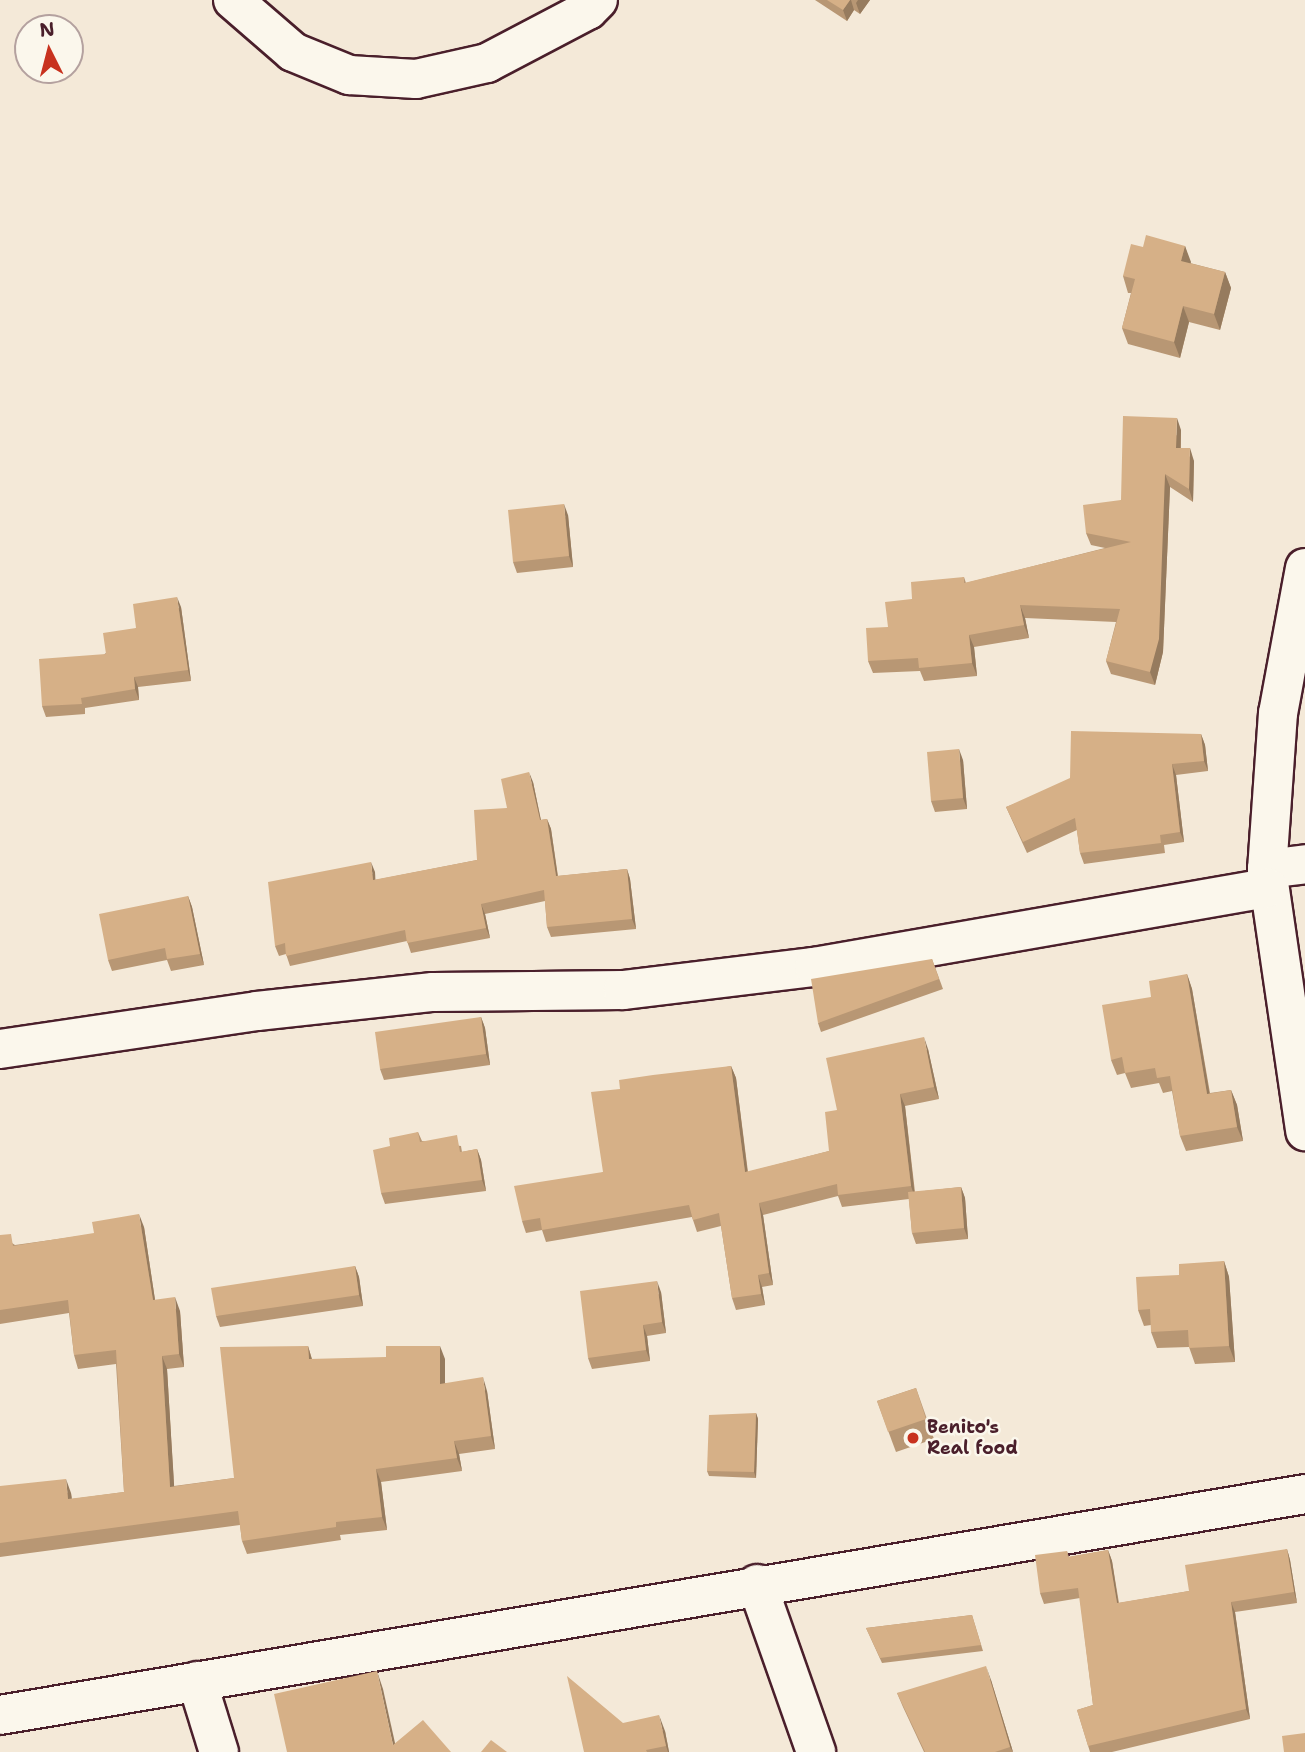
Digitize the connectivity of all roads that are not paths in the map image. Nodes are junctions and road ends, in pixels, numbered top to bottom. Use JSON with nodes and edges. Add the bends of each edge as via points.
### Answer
{"nodes":[{"id":1,"x":233,"y":0,"type":"edge"},
{"id":2,"x":598,"y":0,"type":"edge"},
{"id":3,"x":1305,"y":568,"type":"edge"},
{"id":4,"x":1305,"y":863,"type":"edge"},
{"id":5,"x":1267,"y":879,"type":"junction"},
{"id":6,"x":0,"y":1049,"type":"edge"},
{"id":7,"x":1305,"y":1131,"type":"edge"},
{"id":8,"x":1305,"y":1494,"type":"edge"},
{"id":9,"x":757,"y":1584,"type":"junction"},
{"id":10,"x":197,"y":1681,"type":"junction"},
{"id":11,"x":0,"y":1716,"type":"edge"},
{"id":12,"x":219,"y":1752,"type":"edge"},
{"id":13,"x":816,"y":1752,"type":"edge"}],
"edges":[{"from":1,"to":2,"type":"street","via":[[293,52],[349,75],[416,79],[487,62],[589,10]]},
{"from":3,"to":5,"type":"street","via":[[1278,713]]},
{"from":4,"to":5,"type":"street"},
{"from":5,"to":6,"type":"street","via":[[814,967],[624,990],[433,992],[257,1011]]},
{"from":5,"to":7,"type":"street"},
{"from":8,"to":9,"type":"street"},
{"from":9,"to":10,"type":"street"},
{"from":9,"to":13,"type":"street"},
{"from":10,"to":11,"type":"street"},
{"from":10,"to":12,"type":"street"}]}
